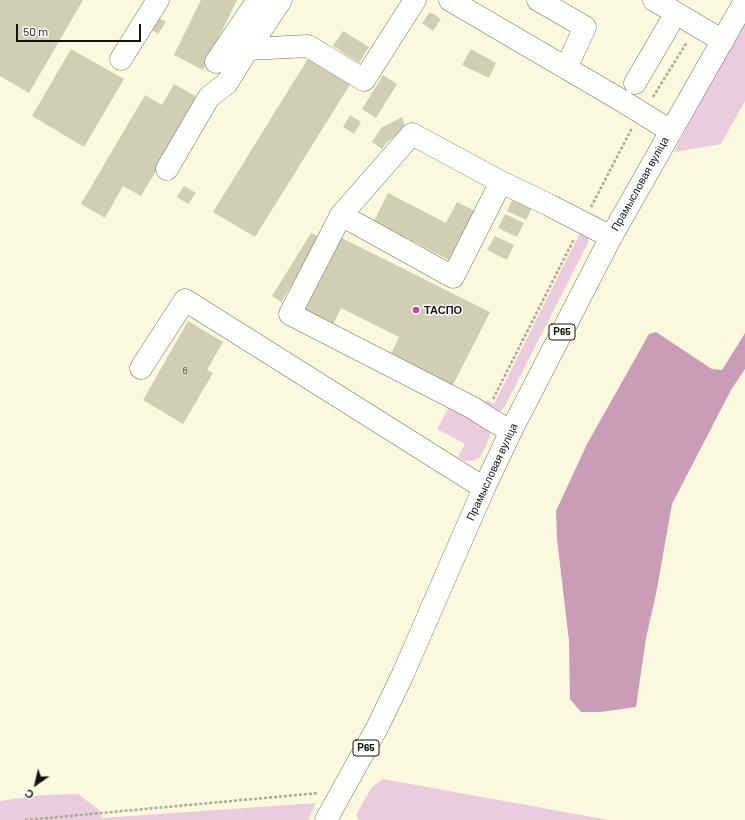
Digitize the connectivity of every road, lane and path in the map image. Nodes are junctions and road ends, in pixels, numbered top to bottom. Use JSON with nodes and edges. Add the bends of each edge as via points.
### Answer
{"nodes":[{"id":1,"x":158,"y":0,"type":"edge"},
{"id":2,"x":258,"y":0,"type":"edge"},
{"id":3,"x":281,"y":0,"type":"edge"},
{"id":4,"x":415,"y":0,"type":"edge"},
{"id":5,"x":450,"y":0,"type":"edge"},
{"id":6,"x":538,"y":0,"type":"edge"},
{"id":7,"x":654,"y":0,"type":"edge"},
{"id":8,"x":745,"y":2,"type":"edge"},
{"id":9,"x":676,"y":13,"type":"junction"},
{"id":10,"x":698,"y":27,"type":"junction"},
{"id":11,"x":723,"y":41,"type":"junction"},
{"id":12,"x":248,"y":49,"type":"junction"},
{"id":13,"x":121,"y":59,"type":"dead end"},
{"id":14,"x":216,"y":62,"type":"dead end"},
{"id":15,"x":566,"y":68,"type":"junction"},
{"id":16,"x":634,"y":82,"type":"dead end"},
{"id":17,"x":643,"y":113,"type":"junction"},
{"id":18,"x":671,"y":131,"type":"junction"},
{"id":19,"x":167,"y":169,"type":"dead end"},
{"id":20,"x":501,"y":182,"type":"junction"},
{"id":21,"x":341,"y":215,"type":"junction"},
{"id":22,"x":582,"y":223,"type":"junction"},
{"id":23,"x":611,"y":237,"type":"junction"},
{"id":24,"x":141,"y":368,"type":"dead end"},
{"id":25,"x":488,"y":399,"type":"dead end"},
{"id":26,"x":510,"y":431,"type":"junction"},
{"id":27,"x":484,"y":488,"type":"junction"},
{"id":28,"x":339,"y":796,"type":"junction"},
{"id":29,"x":25,"y":820,"type":"edge"},
{"id":30,"x":326,"y":820,"type":"edge"}],
"edges":[{"from":1,"to":13,"type":"main road"},
{"from":2,"to":14,"type":"main road"},
{"from":3,"to":12,"type":"main road"},
{"from":4,"to":12,"type":"main road","via":[[364,80],[308,46]]},
{"from":5,"to":15,"type":"main road","name":"Прамысловая вуліца"},
{"from":6,"to":15,"type":"main road","via":[[585,27]]},
{"from":7,"to":9,"type":"main road"},
{"from":8,"to":11,"type":"main road","name":"Прамысловая вуліца","number":"Р65"},
{"from":9,"to":10,"type":"main road"},
{"from":9,"to":16,"type":"main road"},
{"from":10,"to":11,"type":"main road"},
{"from":10,"to":17,"type":"path"},
{"from":11,"to":18,"type":"main road","name":"Прамысловая вуліца","number":"Р65"},
{"from":12,"to":19,"type":"main road","via":[[228,83],[209,97]]},
{"from":15,"to":17,"type":"main road","name":"Прамысловая вуліца"},
{"from":17,"to":18,"type":"main road","name":"Прамысловая вуліца"},
{"from":17,"to":22,"type":"path","via":[[631,129]]},
{"from":18,"to":23,"type":"main road","name":"Прамысловая вуліца","number":"Р65"},
{"from":20,"to":21,"type":"main road","via":[[412,134]]},
{"from":20,"to":21,"type":"main road","via":[[453,277]]},
{"from":20,"to":22,"type":"main road"},
{"from":21,"to":26,"type":"main road","via":[[290,314],[473,408]]},
{"from":22,"to":23,"type":"main road"},
{"from":22,"to":25,"type":"path","via":[[493,399]]},
{"from":23,"to":26,"type":"main road","name":"Прамысловая вуліца","number":"Р65"},
{"from":24,"to":27,"type":"main road","via":[[185,300]]},
{"from":26,"to":27,"type":"main road","name":"Прамысловая вуліца","number":"Р65"},
{"from":27,"to":28,"type":"main road","name":"Прамысловая вуліца","number":"Р65","via":[[403,674],[378,726]]},
{"from":28,"to":29,"type":"path","via":[[326,792]]},
{"from":28,"to":30,"type":"main road","name":"Прамысловая вуліца","number":"Р65"}]}
